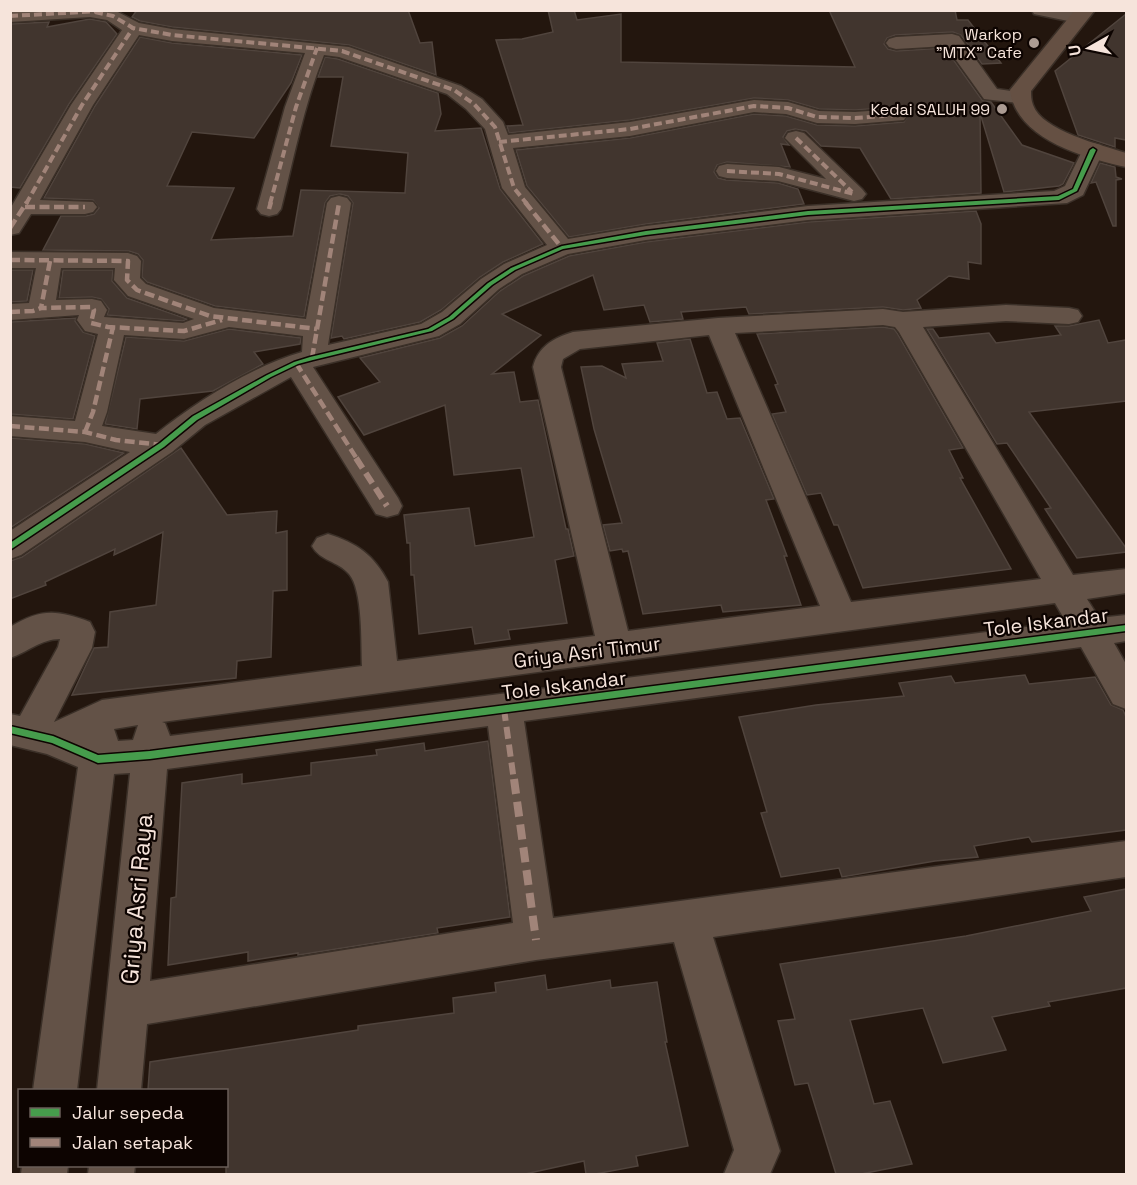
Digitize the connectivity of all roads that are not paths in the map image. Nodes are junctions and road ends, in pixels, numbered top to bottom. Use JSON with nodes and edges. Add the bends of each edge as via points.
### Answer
{"nodes":[{"id":1,"x":1041,"y":10,"type":"edge"},
{"id":2,"x":99,"y":11,"type":"edge"},
{"id":3,"x":1082,"y":14,"type":"edge"},
{"id":4,"x":10,"y":16,"type":"edge"},
{"id":5,"x":133,"y":28,"type":"junction"},
{"id":6,"x":896,"y":42,"type":"dead end"},
{"id":7,"x":317,"y":48,"type":"junction"},
{"id":8,"x":1019,"y":97,"type":"junction"},
{"id":9,"x":896,"y":116,"type":"dead end"},
{"id":10,"x":796,"y":138,"type":"dead end"},
{"id":11,"x":499,"y":142,"type":"junction"},
{"id":12,"x":1093,"y":150,"type":"junction"},
{"id":13,"x":1126,"y":160,"type":"edge"},
{"id":14,"x":727,"y":171,"type":"dead end"},
{"id":15,"x":859,"y":201,"type":"junction"},
{"id":16,"x":339,"y":203,"type":"dead end"},
{"id":17,"x":25,"y":207,"type":"junction"},
{"id":18,"x":85,"y":207,"type":"dead end"},
{"id":19,"x":269,"y":209,"type":"dead end"},
{"id":20,"x":10,"y":228,"type":"edge"},
{"id":21,"x":562,"y":248,"type":"junction"},
{"id":22,"x":10,"y":260,"type":"edge"},
{"id":23,"x":50,"y":261,"type":"junction"},
{"id":24,"x":40,"y":308,"type":"junction"},
{"id":25,"x":10,"y":312,"type":"edge"},
{"id":26,"x":1069,"y":316,"type":"dead end"},
{"id":27,"x":226,"y":319,"type":"junction"},
{"id":28,"x":903,"y":320,"type":"junction"},
{"id":29,"x":718,"y":326,"type":"junction"},
{"id":30,"x":113,"y":327,"type":"junction"},
{"id":31,"x":317,"y":329,"type":"junction"},
{"id":32,"x":304,"y":360,"type":"junction"},
{"id":33,"x":10,"y":426,"type":"edge"},
{"id":34,"x":85,"y":432,"type":"junction"},
{"id":35,"x":162,"y":445,"type":"junction"},
{"id":36,"x":387,"y":506,"type":"dead end"},
{"id":37,"x":328,"y":546,"type":"dead end"},
{"id":38,"x":10,"y":547,"type":"edge"},
{"id":39,"x":1126,"y":581,"type":"edge"},
{"id":40,"x":1065,"y":590,"type":"junction"},
{"id":41,"x":841,"y":616,"type":"junction"},
{"id":42,"x":1126,"y":628,"type":"edge"},
{"id":43,"x":1091,"y":632,"type":"junction"},
{"id":44,"x":10,"y":644,"type":"edge"},
{"id":45,"x":615,"y":648,"type":"junction"},
{"id":46,"x":381,"y":678,"type":"junction"},
{"id":47,"x":1126,"y":694,"type":"edge"},
{"id":48,"x":153,"y":708,"type":"junction"},
{"id":49,"x":504,"y":709,"type":"junction"},
{"id":50,"x":102,"y":716,"type":"junction"},
{"id":51,"x":31,"y":734,"type":"edge"},
{"id":52,"x":150,"y":755,"type":"junction"},
{"id":53,"x":98,"y":759,"type":"junction"},
{"id":54,"x":1126,"y":859,"type":"edge"},
{"id":55,"x":688,"y":921,"type":"junction"},
{"id":56,"x":536,"y":940,"type":"junction"},
{"id":57,"x":126,"y":1006,"type":"junction"},
{"id":58,"x":55,"y":1089,"type":"edge"},
{"id":59,"x":119,"y":1089,"type":"edge"},
{"id":60,"x":747,"y":1174,"type":"edge"}],
"edges":[{"from":1,"to":3,"type":"street"},
{"from":2,"to":4,"type":"street"},
{"from":2,"to":5,"type":"street"},
{"from":3,"to":8,"type":"main road","via":[[1020,90]]},
{"from":5,"to":7,"type":"street"},
{"from":5,"to":17,"type":"street","via":[[82,105]]},
{"from":6,"to":8,"type":"street","via":[[952,40],[991,95]]},
{"from":7,"to":11,"type":"street","via":[[342,51],[454,90],[474,104],[495,128]]},
{"from":7,"to":19,"type":"street","via":[[304,75]]},
{"from":8,"to":12,"type":"main road","via":[[1036,123],[1058,137]]},
{"from":9,"to":11,"type":"street","via":[[817,117],[788,108],[754,106],[619,131]]},
{"from":10,"to":15,"type":"street"},
{"from":11,"to":21,"type":"street","via":[[513,188]]},
{"from":12,"to":13,"type":"main road"},
{"from":12,"to":15,"type":"street","via":[[1075,190],[1059,198]]},
{"from":14,"to":15,"type":"street","via":[[779,174]]},
{"from":15,"to":21,"type":"street"},
{"from":16,"to":31,"type":"street"},
{"from":17,"to":18,"type":"street"},
{"from":17,"to":20,"type":"street"},
{"from":21,"to":32,"type":"street","via":[[513,269],[430,330]]},
{"from":22,"to":23,"type":"street"},
{"from":23,"to":24,"type":"street"},
{"from":23,"to":27,"type":"street","via":[[128,261],[127,280],[137,290]]},
{"from":24,"to":25,"type":"street"},
{"from":24,"to":30,"type":"street","via":[[92,307],[91,323]]},
{"from":26,"to":28,"type":"street","via":[[1006,313]]},
{"from":27,"to":30,"type":"street","via":[[184,332]]},
{"from":27,"to":31,"type":"street"},
{"from":28,"to":29,"type":"street","via":[[883,317]]},
{"from":28,"to":40,"type":"street","name":"Tole Iskandar"},
{"from":29,"to":41,"type":"street"},
{"from":29,"to":45,"type":"street","via":[[573,341],[550,355],[547,367]]},
{"from":30,"to":34,"type":"street"},
{"from":31,"to":32,"type":"street"},
{"from":32,"to":35,"type":"street","via":[[195,418]]},
{"from":32,"to":36,"type":"street"},
{"from":33,"to":34,"type":"street"},
{"from":34,"to":35,"type":"street"},
{"from":35,"to":38,"type":"street"},
{"from":37,"to":46,"type":"street","via":[[358,563],[372,582]]},
{"from":39,"to":40,"type":"street","name":"Griya Asri Timur"},
{"from":40,"to":41,"type":"street","name":"Griya Asri Timur"},
{"from":40,"to":43,"type":"street","name":"Tole Iskandar"},
{"from":41,"to":45,"type":"street","name":"Griya Asri Timur"},
{"from":42,"to":43,"type":"street","name":"Tole Iskandar"},
{"from":43,"to":47,"type":"street"},
{"from":43,"to":49,"type":"street","name":"Tole Iskandar"},
{"from":44,"to":51,"type":"street","via":[[36,628],[60,625],[78,632],[75,648]]},
{"from":45,"to":46,"type":"street","name":"Griya Asri Timur"},
{"from":46,"to":48,"type":"street","name":"Griya Asri Timur"},
{"from":48,"to":50,"type":"street","name":"Griya Asri Timur"},
{"from":48,"to":52,"type":"street","name":"Griya Asri Raya"},
{"from":49,"to":52,"type":"street","name":"Tole Iskandar"},
{"from":49,"to":56,"type":"street"},
{"from":50,"to":51,"type":"street","name":"Griya Asri Timur"},
{"from":50,"to":53,"type":"street"},
{"from":51,"to":53,"type":"street","name":"Tole Iskandar"},
{"from":52,"to":53,"type":"street","name":"Tole Iskandar"},
{"from":52,"to":57,"type":"street","name":"Griya Asri Raya"},
{"from":53,"to":58,"type":"street"},
{"from":54,"to":55,"type":"street"},
{"from":55,"to":56,"type":"street"},
{"from":55,"to":60,"type":"street","via":[[757,1151]]},
{"from":56,"to":57,"type":"street"},
{"from":57,"to":59,"type":"street","name":"Griya Asri Raya"}]}
